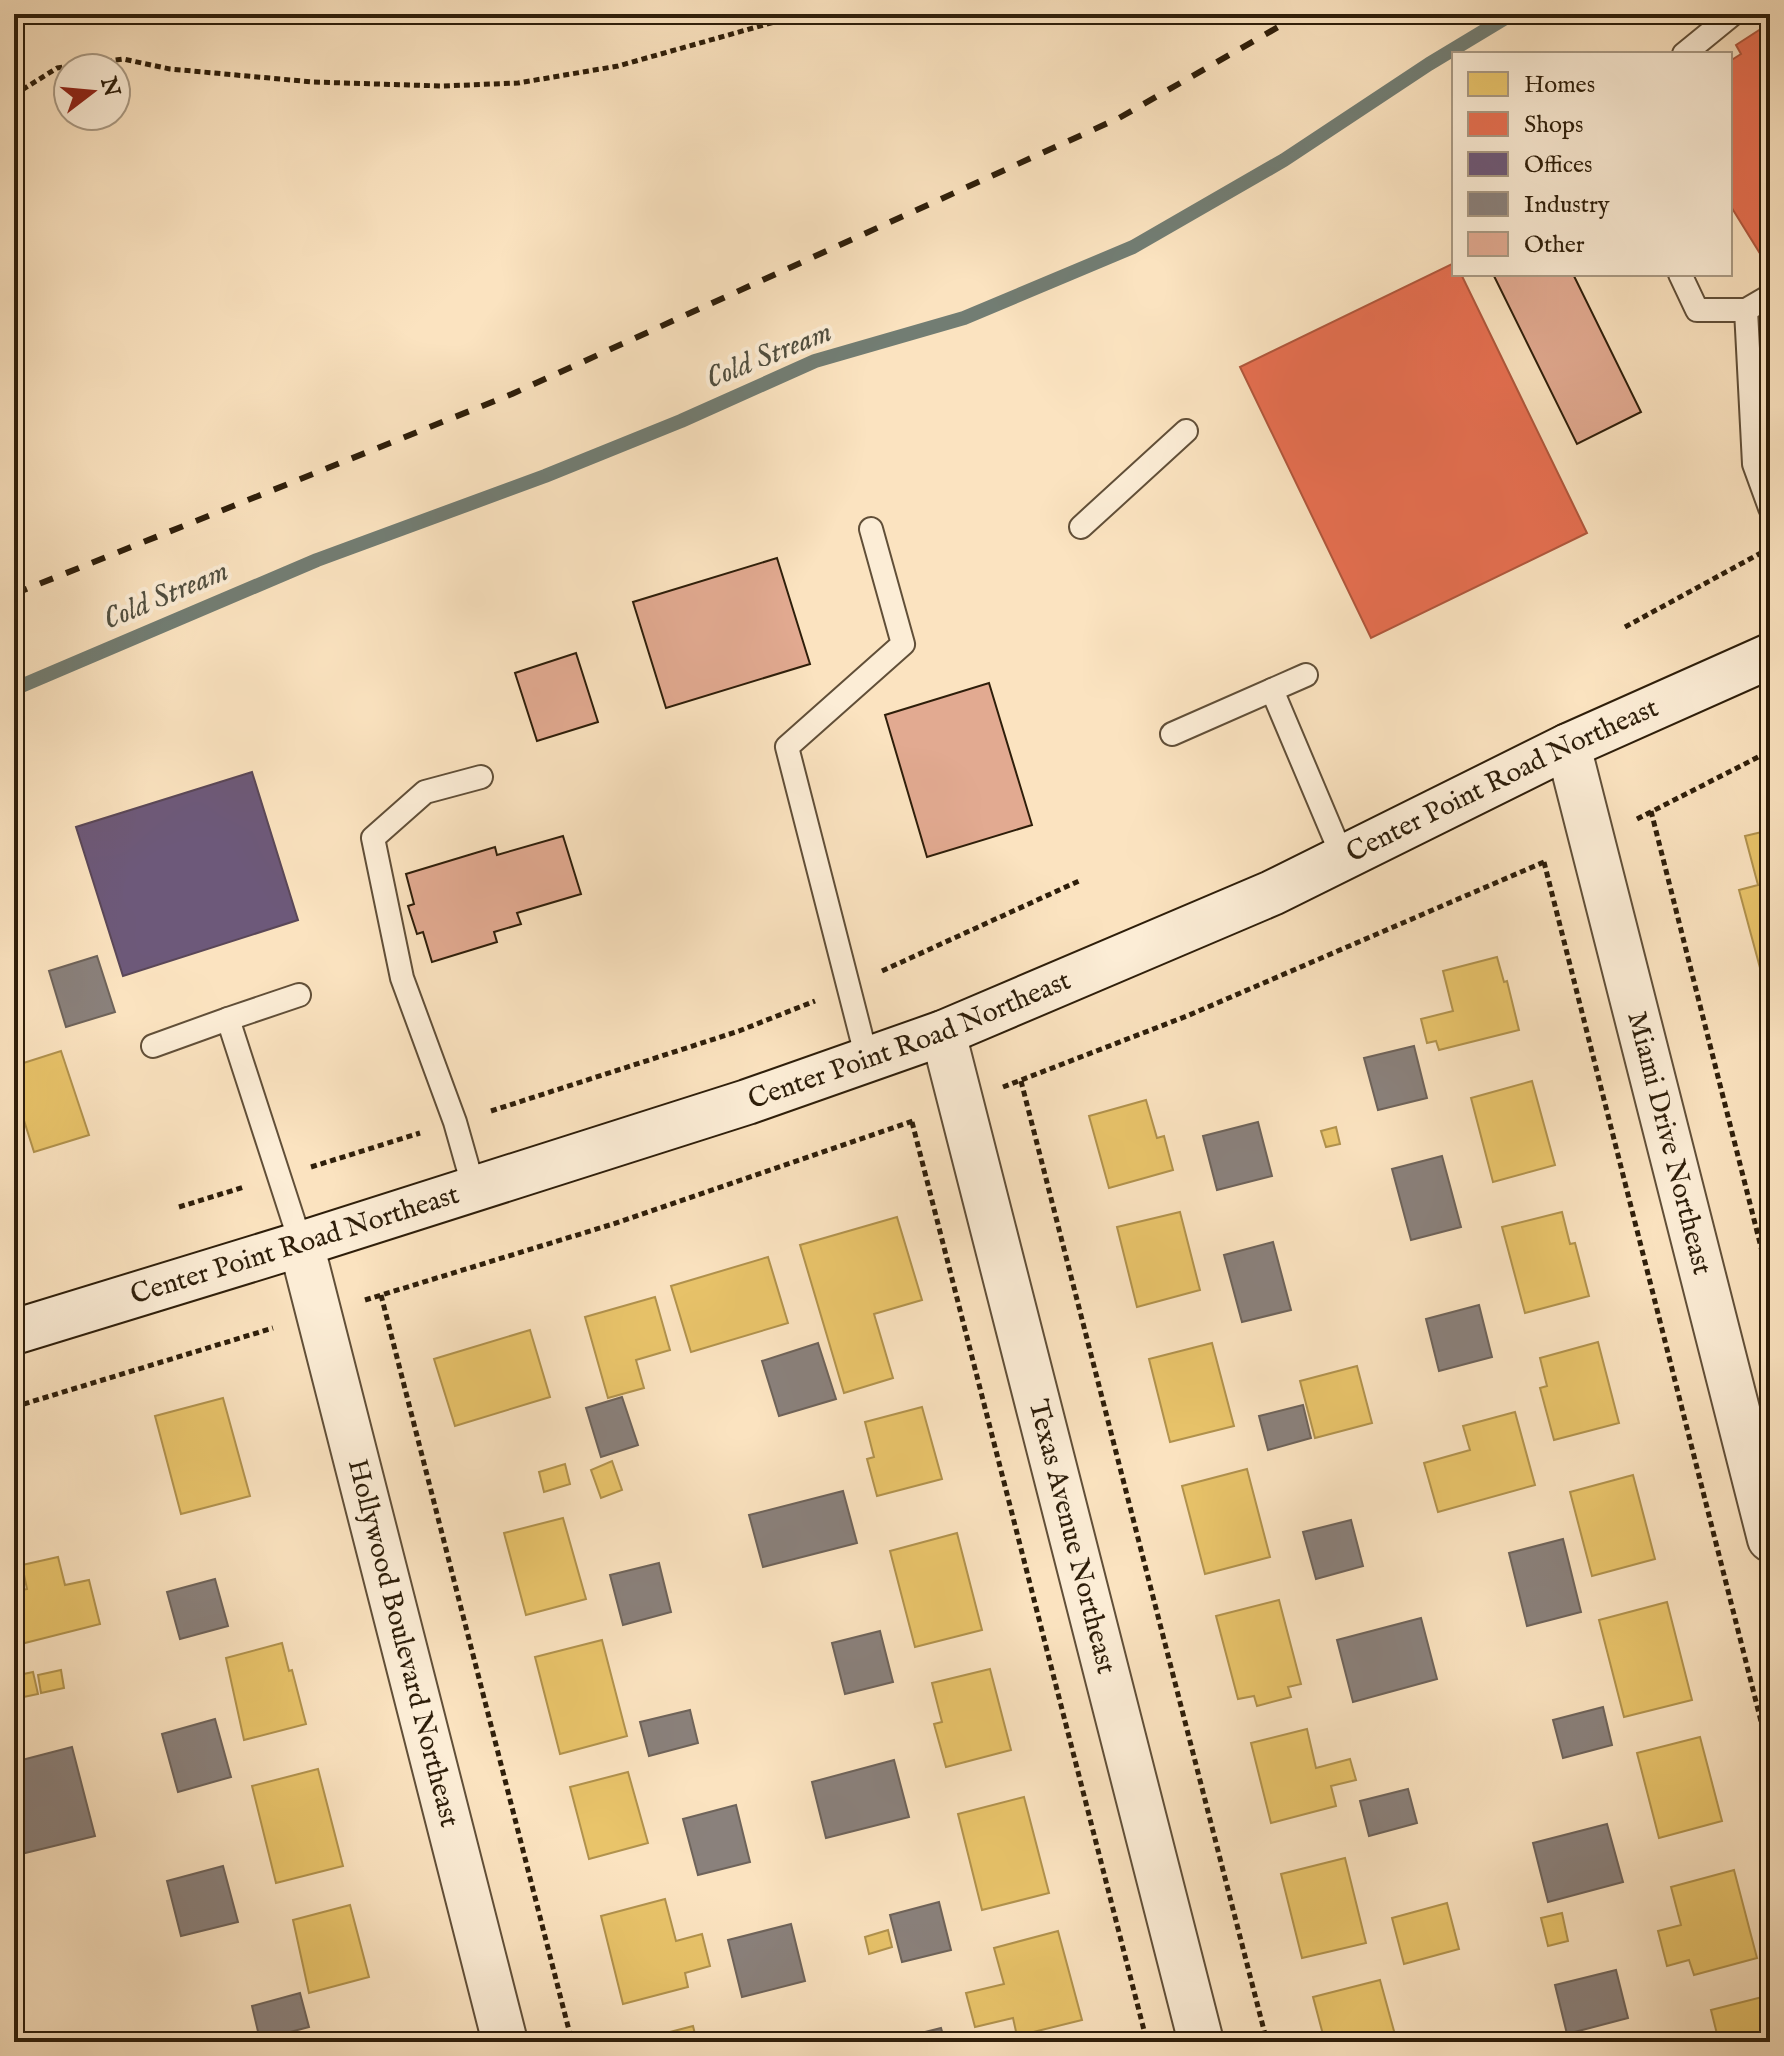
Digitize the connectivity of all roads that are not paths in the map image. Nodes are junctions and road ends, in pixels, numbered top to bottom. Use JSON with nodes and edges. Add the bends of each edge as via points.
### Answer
{"nodes":[{"id":1,"x":1733,"y":14,"type":"edge"},
{"id":2,"x":1686,"y":52,"type":"edge"},
{"id":3,"x":1681,"y":276,"type":"edge"},
{"id":4,"x":1770,"y":296,"type":"edge"},
{"id":5,"x":1746,"y":310,"type":"junction"},
{"id":6,"x":1186,"y":431,"type":"dead end"},
{"id":7,"x":1770,"y":508,"type":"edge"},
{"id":8,"x":1081,"y":527,"type":"dead end"},
{"id":9,"x":871,"y":529,"type":"dead end"},
{"id":10,"x":1770,"y":656,"type":"edge"},
{"id":11,"x":1306,"y":675,"type":"dead end"},
{"id":12,"x":1272,"y":690,"type":"junction"},
{"id":13,"x":1172,"y":734,"type":"dead end"},
{"id":14,"x":1568,"y":746,"type":"junction"},
{"id":15,"x":481,"y":777,"type":"dead end"},
{"id":16,"x":1343,"y":858,"type":"junction"},
{"id":17,"x":299,"y":995,"type":"dead end"},
{"id":18,"x":228,"y":1019,"type":"junction"},
{"id":19,"x":943,"y":1033,"type":"junction"},
{"id":20,"x":153,"y":1046,"type":"dead end"},
{"id":21,"x":867,"y":1059,"type":"junction"},
{"id":22,"x":474,"y":1189,"type":"junction"},
{"id":23,"x":301,"y":1244,"type":"junction"},
{"id":24,"x":14,"y":1332,"type":"edge"},
{"id":25,"x":1770,"y":1539,"type":"edge"},
{"id":26,"x":505,"y":2042,"type":"edge"},
{"id":27,"x":1201,"y":2042,"type":"edge"}],
"edges":[{"from":1,"to":2,"type":"lane"},
{"from":3,"to":5,"type":"lane","via":[[1697,310]]},
{"from":4,"to":5,"type":"lane"},
{"from":5,"to":7,"type":"lane","via":[[1754,464]]},
{"from":6,"to":8,"type":"lane"},
{"from":9,"to":21,"type":"lane","via":[[903,644],[787,747]]},
{"from":10,"to":14,"type":"street","name":"Center Point Road Northeast"},
{"from":11,"to":12,"type":"lane"},
{"from":12,"to":13,"type":"lane"},
{"from":12,"to":16,"type":"lane"},
{"from":14,"to":16,"type":"street","name":"Center Point Road Northeast"},
{"from":14,"to":25,"type":"street","name":"Miami Drive Northeast"},
{"from":15,"to":22,"type":"lane","via":[[425,792],[373,838],[402,978]]},
{"from":16,"to":19,"type":"street","name":"Center Point Road Northeast"},
{"from":17,"to":18,"type":"lane"},
{"from":18,"to":20,"type":"lane"},
{"from":18,"to":23,"type":"lane"},
{"from":19,"to":21,"type":"street","name":"Center Point Road Northeast"},
{"from":19,"to":27,"type":"street","name":"Texas Avenue Northeast"},
{"from":21,"to":22,"type":"street","name":"Center Point Road Northeast"},
{"from":22,"to":23,"type":"street","name":"Center Point Road Northeast"},
{"from":23,"to":24,"type":"street","name":"Center Point Road Northeast"},
{"from":23,"to":26,"type":"street","name":"Hollywood Boulevard Northeast"}]}
